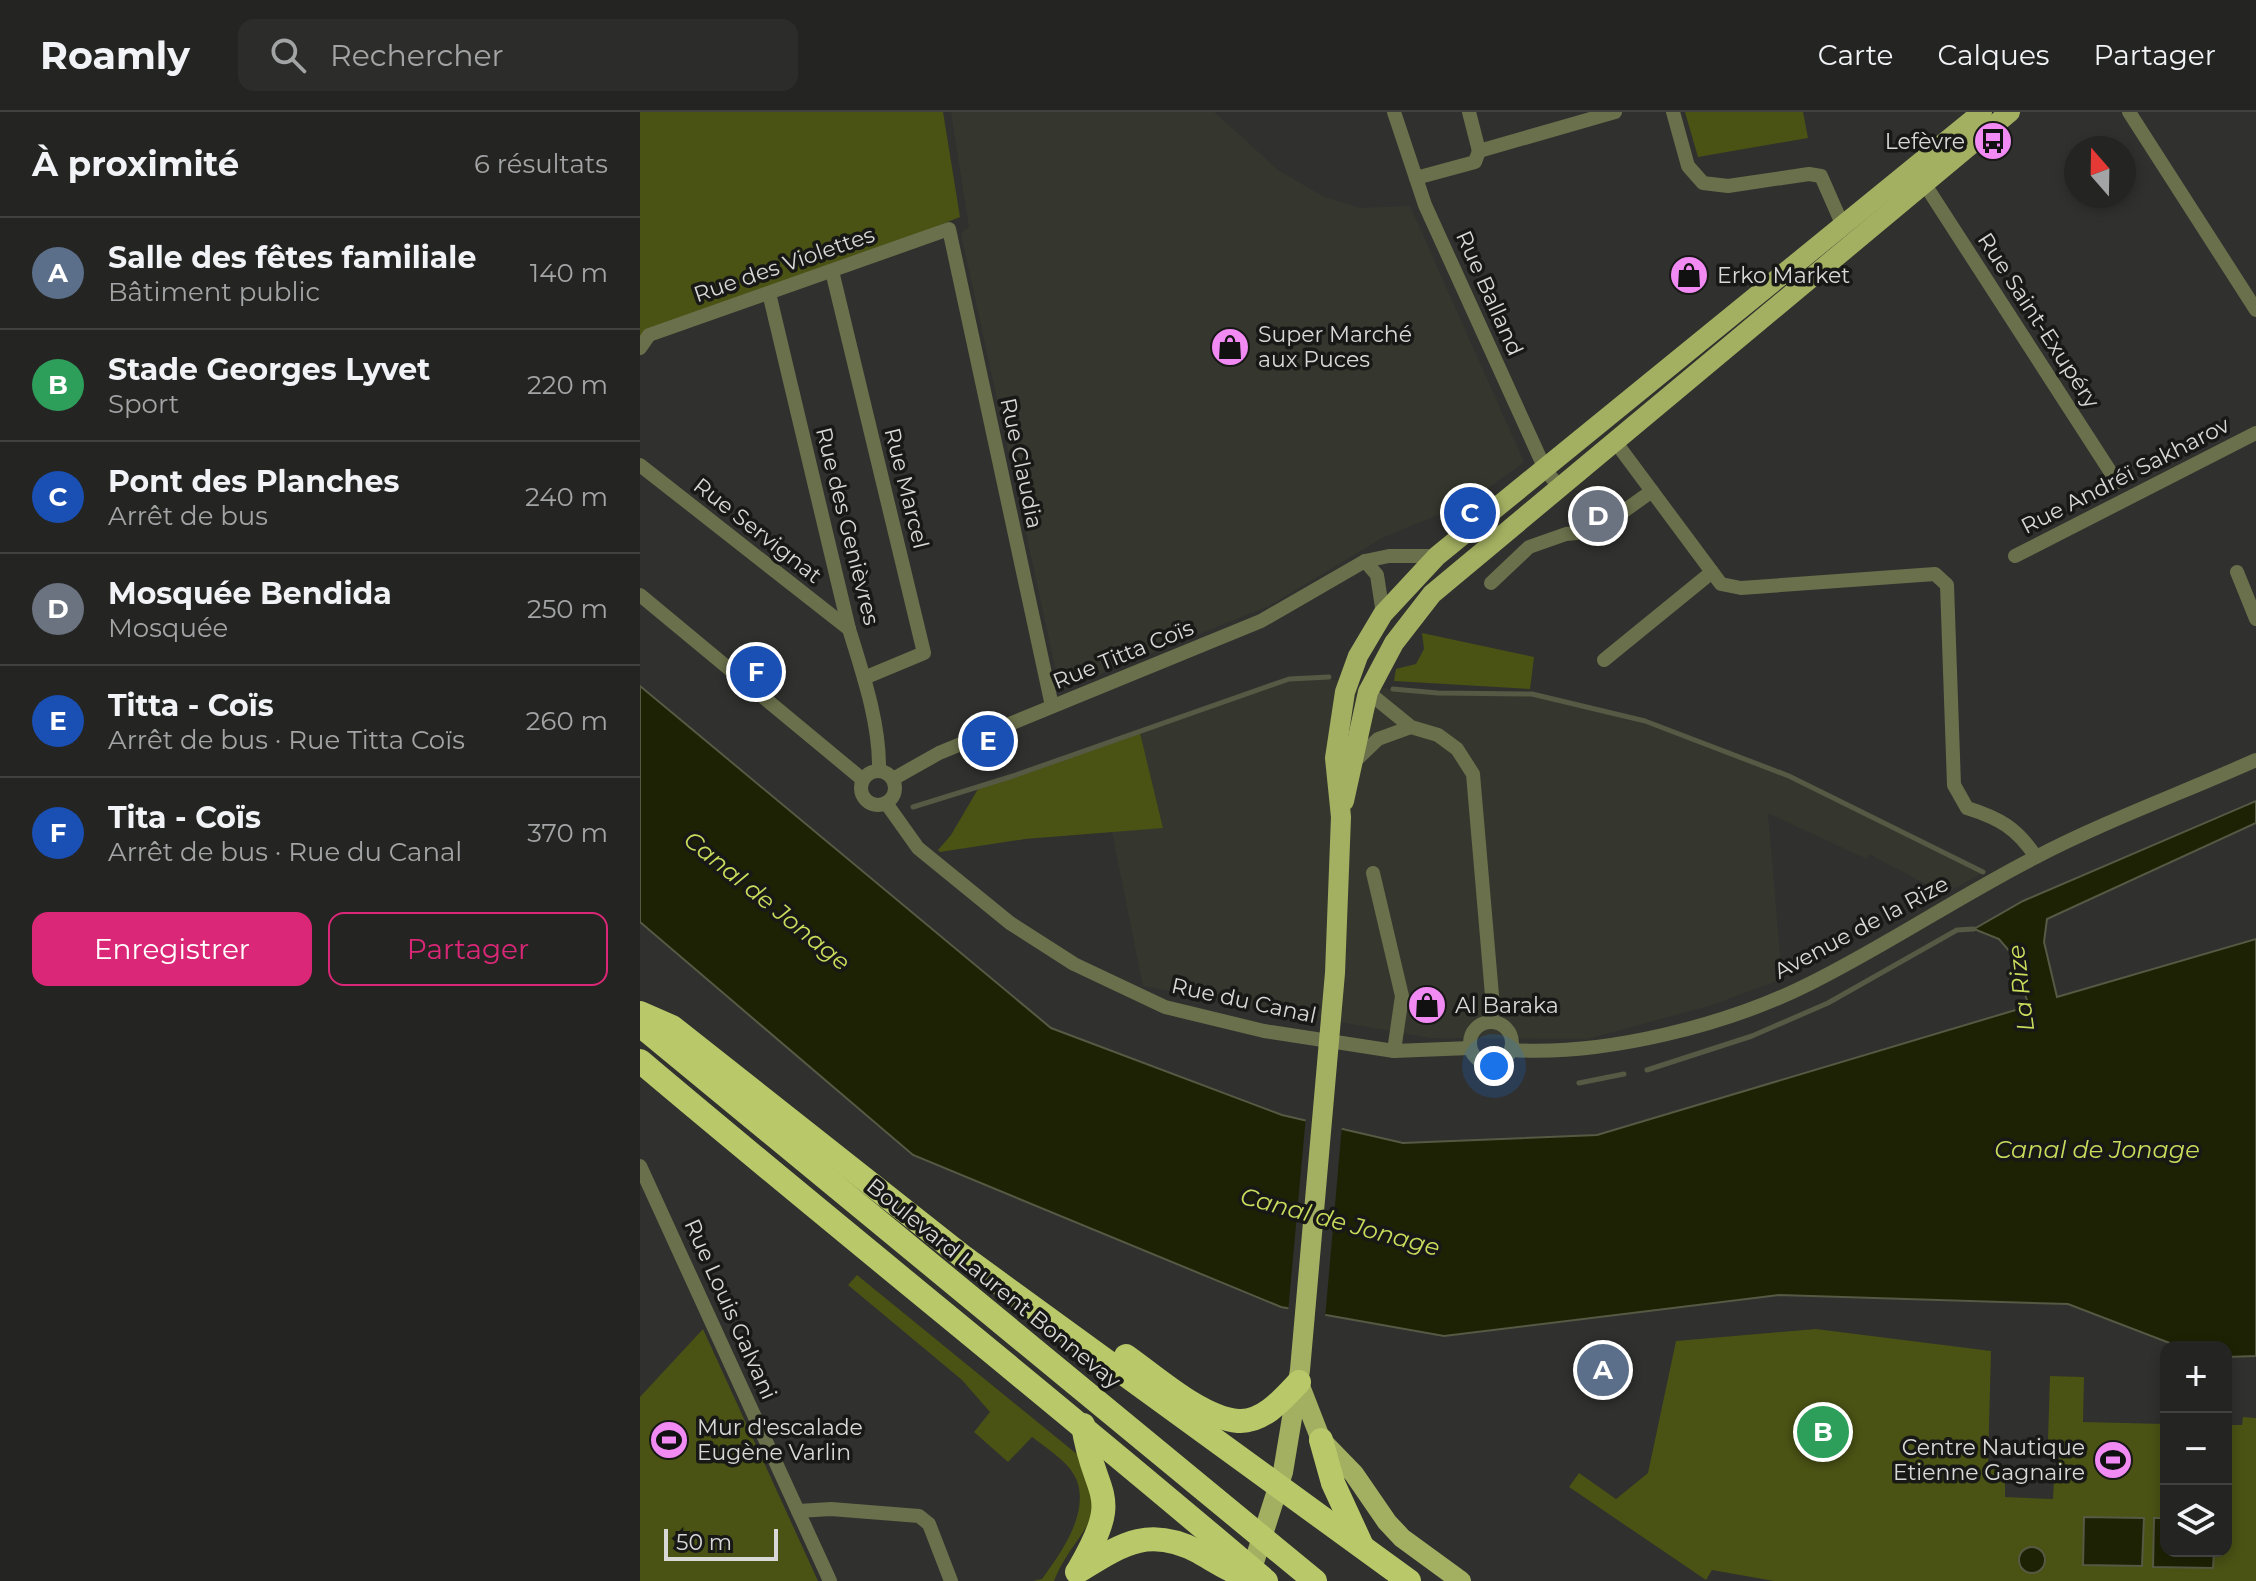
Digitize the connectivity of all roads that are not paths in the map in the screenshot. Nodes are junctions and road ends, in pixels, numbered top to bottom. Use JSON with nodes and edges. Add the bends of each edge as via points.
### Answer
{"nodes":[{"id":1,"x":1394,"y":112,"type":"edge"},
{"id":2,"x":1469,"y":112,"type":"edge"},
{"id":3,"x":1615,"y":112,"type":"edge"},
{"id":4,"x":1673,"y":112,"type":"edge"},
{"id":5,"x":1982,"y":112,"type":"edge"},
{"id":6,"x":2010,"y":112,"type":"edge"},
{"id":7,"x":2129,"y":112,"type":"edge"},
{"id":8,"x":1479,"y":151,"type":"junction"},
{"id":9,"x":1416,"y":178,"type":"junction"},
{"id":10,"x":1924,"y":183,"type":"junction"},
{"id":11,"x":1843,"y":226,"type":"junction"},
{"id":12,"x":949,"y":229,"type":"joint"},
{"id":13,"x":832,"y":271,"type":"junction"},
{"id":14,"x":769,"y":293,"type":"junction"},
{"id":15,"x":2256,"y":310,"type":"edge"},
{"id":16,"x":640,"y":348,"type":"edge"},
{"id":17,"x":1674,"y":363,"type":"junction"},
{"id":18,"x":2256,"y":433,"type":"edge"},
{"id":19,"x":1614,"y":440,"type":"junction"},
{"id":20,"x":640,"y":465,"type":"edge"},
{"id":21,"x":1545,"y":469,"type":"junction"},
{"id":22,"x":2117,"y":482,"type":"dead end"},
{"id":23,"x":1559,"y":487,"type":"junction"},
{"id":24,"x":1652,"y":491,"type":"junction"},
{"id":25,"x":1437,"y":556,"type":"junction"},
{"id":26,"x":2015,"y":556,"type":"dead end"},
{"id":27,"x":1365,"y":561,"type":"junction"},
{"id":28,"x":1712,"y":572,"type":"junction"},
{"id":29,"x":2237,"y":572,"type":"dead end"},
{"id":30,"x":1491,"y":583,"type":"dead end"},
{"id":31,"x":640,"y":595,"type":"edge"},
{"id":32,"x":1383,"y":614,"type":"junction"},
{"id":33,"x":2256,"y":619,"type":"edge"},
{"id":34,"x":849,"y":629,"type":"junction"},
{"id":35,"x":1604,"y":660,"type":"dead end"},
{"id":36,"x":864,"y":678,"type":"junction"},
{"id":37,"x":1371,"y":688,"type":"junction"},
{"id":38,"x":1052,"y":706,"type":"junction"},
{"id":39,"x":1411,"y":727,"type":"junction"},
{"id":40,"x":2256,"y":760,"type":"edge"},
{"id":41,"x":1354,"y":762,"type":"junction"},
{"id":42,"x":879,"y":770,"type":"junction"},
{"id":43,"x":862,"y":779,"type":"junction"},
{"id":44,"x":893,"y":779,"type":"junction"},
{"id":45,"x":886,"y":803,"type":"junction"},
{"id":46,"x":1341,"y":817,"type":"junction"},
{"id":47,"x":2036,"y":857,"type":"junction"},
{"id":48,"x":1373,"y":873,"type":"dead end"},
{"id":49,"x":640,"y":1013,"type":"edge"},
{"id":50,"x":1490,"y":1022,"type":"junction"},
{"id":51,"x":640,"y":1025,"type":"edge"},
{"id":52,"x":1470,"y":1048,"type":"junction"},
{"id":53,"x":1511,"y":1050,"type":"junction"},
{"id":54,"x":1394,"y":1051,"type":"junction"},
{"id":55,"x":640,"y":1061,"type":"edge"},
{"id":56,"x":640,"y":1166,"type":"edge"},
{"id":57,"x":645,"y":1191,"type":"edge"},
{"id":58,"x":962,"y":1256,"type":"junction"},
{"id":59,"x":1299,"y":1382,"type":"junction"},
{"id":60,"x":1083,"y":1425,"type":"junction"},
{"id":61,"x":1321,"y":1440,"type":"junction"},
{"id":62,"x":798,"y":1511,"type":"junction"},
{"id":63,"x":1318,"y":1515,"type":"junction"},
{"id":64,"x":1074,"y":1576,"type":"edge"},
{"id":65,"x":830,"y":1581,"type":"edge"},
{"id":66,"x":951,"y":1581,"type":"edge"},
{"id":67,"x":1248,"y":1581,"type":"edge"},
{"id":68,"x":1257,"y":1581,"type":"edge"},
{"id":69,"x":1266,"y":1581,"type":"edge"},
{"id":70,"x":1315,"y":1581,"type":"edge"},
{"id":71,"x":1385,"y":1581,"type":"edge"},
{"id":72,"x":1409,"y":1581,"type":"edge"},
{"id":73,"x":1426,"y":1581,"type":"edge"},
{"id":74,"x":1461,"y":1581,"type":"edge"}],
"edges":[{"from":1,"to":9,"type":"street","name":"Rue Balland"},
{"from":2,"to":8,"type":"street"},
{"from":3,"to":8,"type":"street"},
{"from":4,"to":11,"type":"street","via":[[1688,166],[1703,183],[1728,186],[1821,176]]},
{"from":5,"to":11,"type":"main road"},
{"from":6,"to":10,"type":"main road"},
{"from":7,"to":15,"type":"street"},
{"from":8,"to":9,"type":"street","via":[[1475,162]]},
{"from":9,"to":21,"type":"street","name":"Rue Balland"},
{"from":10,"to":19,"type":"main road"},
{"from":10,"to":22,"type":"street","name":"Rue Saint-Exupéry"},
{"from":11,"to":17,"type":"main road"},
{"from":12,"to":13,"type":"street","name":"Rue des Violettes"},
{"from":12,"to":38,"type":"street","name":"Rue Claudia"},
{"from":13,"to":14,"type":"street","name":"Rue des Violettes"},
{"from":13,"to":36,"type":"street","name":"Rue Marcel","via":[[924,653]]},
{"from":14,"to":16,"type":"street","name":"Rue des Violettes","via":[[649,335]]},
{"from":14,"to":34,"type":"street","name":"Rue des Genièvres"},
{"from":17,"to":19,"type":"main road","via":[[1664,383],[1614,424]]},
{"from":17,"to":21,"type":"main road"},
{"from":18,"to":26,"type":"street","name":"Rue Andréï Sakharov"},
{"from":19,"to":23,"type":"main road"},
{"from":19,"to":24,"type":"street"},
{"from":20,"to":34,"type":"street","name":"Rue Servignat"},
{"from":21,"to":23,"type":"street","name":"Rue Balland"},
{"from":21,"to":25,"type":"main road"},
{"from":23,"to":37,"type":"main road","via":[[1432,594],[1394,643]]},
{"from":24,"to":28,"type":"street"},
{"from":24,"to":30,"type":"street","via":[[1596,531],[1566,534],[1529,547]]},
{"from":25,"to":27,"type":"street","name":"Rue Titta Coïs"},
{"from":25,"to":32,"type":"main road"},
{"from":27,"to":32,"type":"street","via":[[1377,575]]},
{"from":27,"to":38,"type":"street","name":"Rue Titta Coïs","via":[[1261,621]]},
{"from":28,"to":35,"type":"street"},
{"from":28,"to":47,"type":"street","via":[[1721,584],[1741,588],[1935,574],[1947,585],[1954,785],[1967,808],[2003,819]]},
{"from":29,"to":33,"type":"street"},
{"from":31,"to":43,"type":"street"},
{"from":32,"to":46,"type":"main road","via":[[1349,681],[1335,758]]},
{"from":34,"to":36,"type":"street","name":"Rue des Genièvres"},
{"from":36,"to":42,"type":"street","name":"Rue des Genièvres"},
{"from":37,"to":39,"type":"street"},
{"from":37,"to":41,"type":"main road"},
{"from":38,"to":44,"type":"street","name":"Rue Titta Coïs","via":[[939,753]]},
{"from":39,"to":41,"type":"street","via":[[1378,739]]},
{"from":39,"to":50,"type":"street","via":[[1438,735],[1457,749],[1473,774],[1493,1007]]},
{"from":40,"to":47,"type":"street","name":"Avenue de la Rize"},
{"from":41,"to":46,"type":"main road"},
{"from":42,"to":43,"type":"street"},
{"from":42,"to":44,"type":"street"},
{"from":43,"to":45,"type":"street","via":[[860,788],[869,803]]},
{"from":44,"to":45,"type":"street","via":[[895,787]]},
{"from":45,"to":54,"type":"street","name":"Rue du Canal","via":[[918,848],[1010,923],[1074,964],[1165,1007],[1264,1031]]},
{"from":46,"to":59,"type":"main road","via":[[1331,1019]]},
{"from":47,"to":53,"type":"street","name":"Avenue de la Rize","via":[[1808,985],[1716,1020],[1622,1043]]},
{"from":48,"to":54,"type":"street","via":[[1402,996]]},
{"from":49,"to":58,"type":"highway","via":[[672,1027]]},
{"from":50,"to":52,"type":"street","via":[[1472,1033]]},
{"from":50,"to":53,"type":"street","via":[[1508,1030]]},
{"from":51,"to":70,"type":"highway","name":"Boulevard Laurent Bonnevay"},
{"from":52,"to":53,"type":"street","via":[[1477,1060],[1490,1064],[1503,1061]]},
{"from":52,"to":54,"type":"street","name":"Rue du Canal"},
{"from":55,"to":60,"type":"highway","via":[[890,1272]]},
{"from":56,"to":57,"type":"street","name":"Rue Louis Galvani"},
{"from":57,"to":62,"type":"street","name":"Rue Louis Galvani"},
{"from":58,"to":59,"type":"highway","via":[[994,1263],[1197,1406],[1239,1421],[1249,1419],[1282,1401]]},
{"from":58,"to":63,"type":"highway"},
{"from":59,"to":61,"type":"main road"},
{"from":59,"to":67,"type":"main road","via":[[1283,1472]]},
{"from":60,"to":64,"type":"highway","via":[[1105,1508],[1096,1540]]},
{"from":60,"to":69,"type":"highway"},
{"from":61,"to":71,"type":"highway","via":[[1347,1514]]},
{"from":61,"to":74,"type":"main road","via":[[1402,1538]]},
{"from":62,"to":65,"type":"street","name":"Rue Louis Galvani"},
{"from":62,"to":66,"type":"street","via":[[919,1516],[929,1524]]},
{"from":63,"to":72,"type":"highway"},
{"from":63,"to":73,"type":"highway"},
{"from":64,"to":68,"type":"highway","via":[[1124,1545],[1157,1537]]}]}
